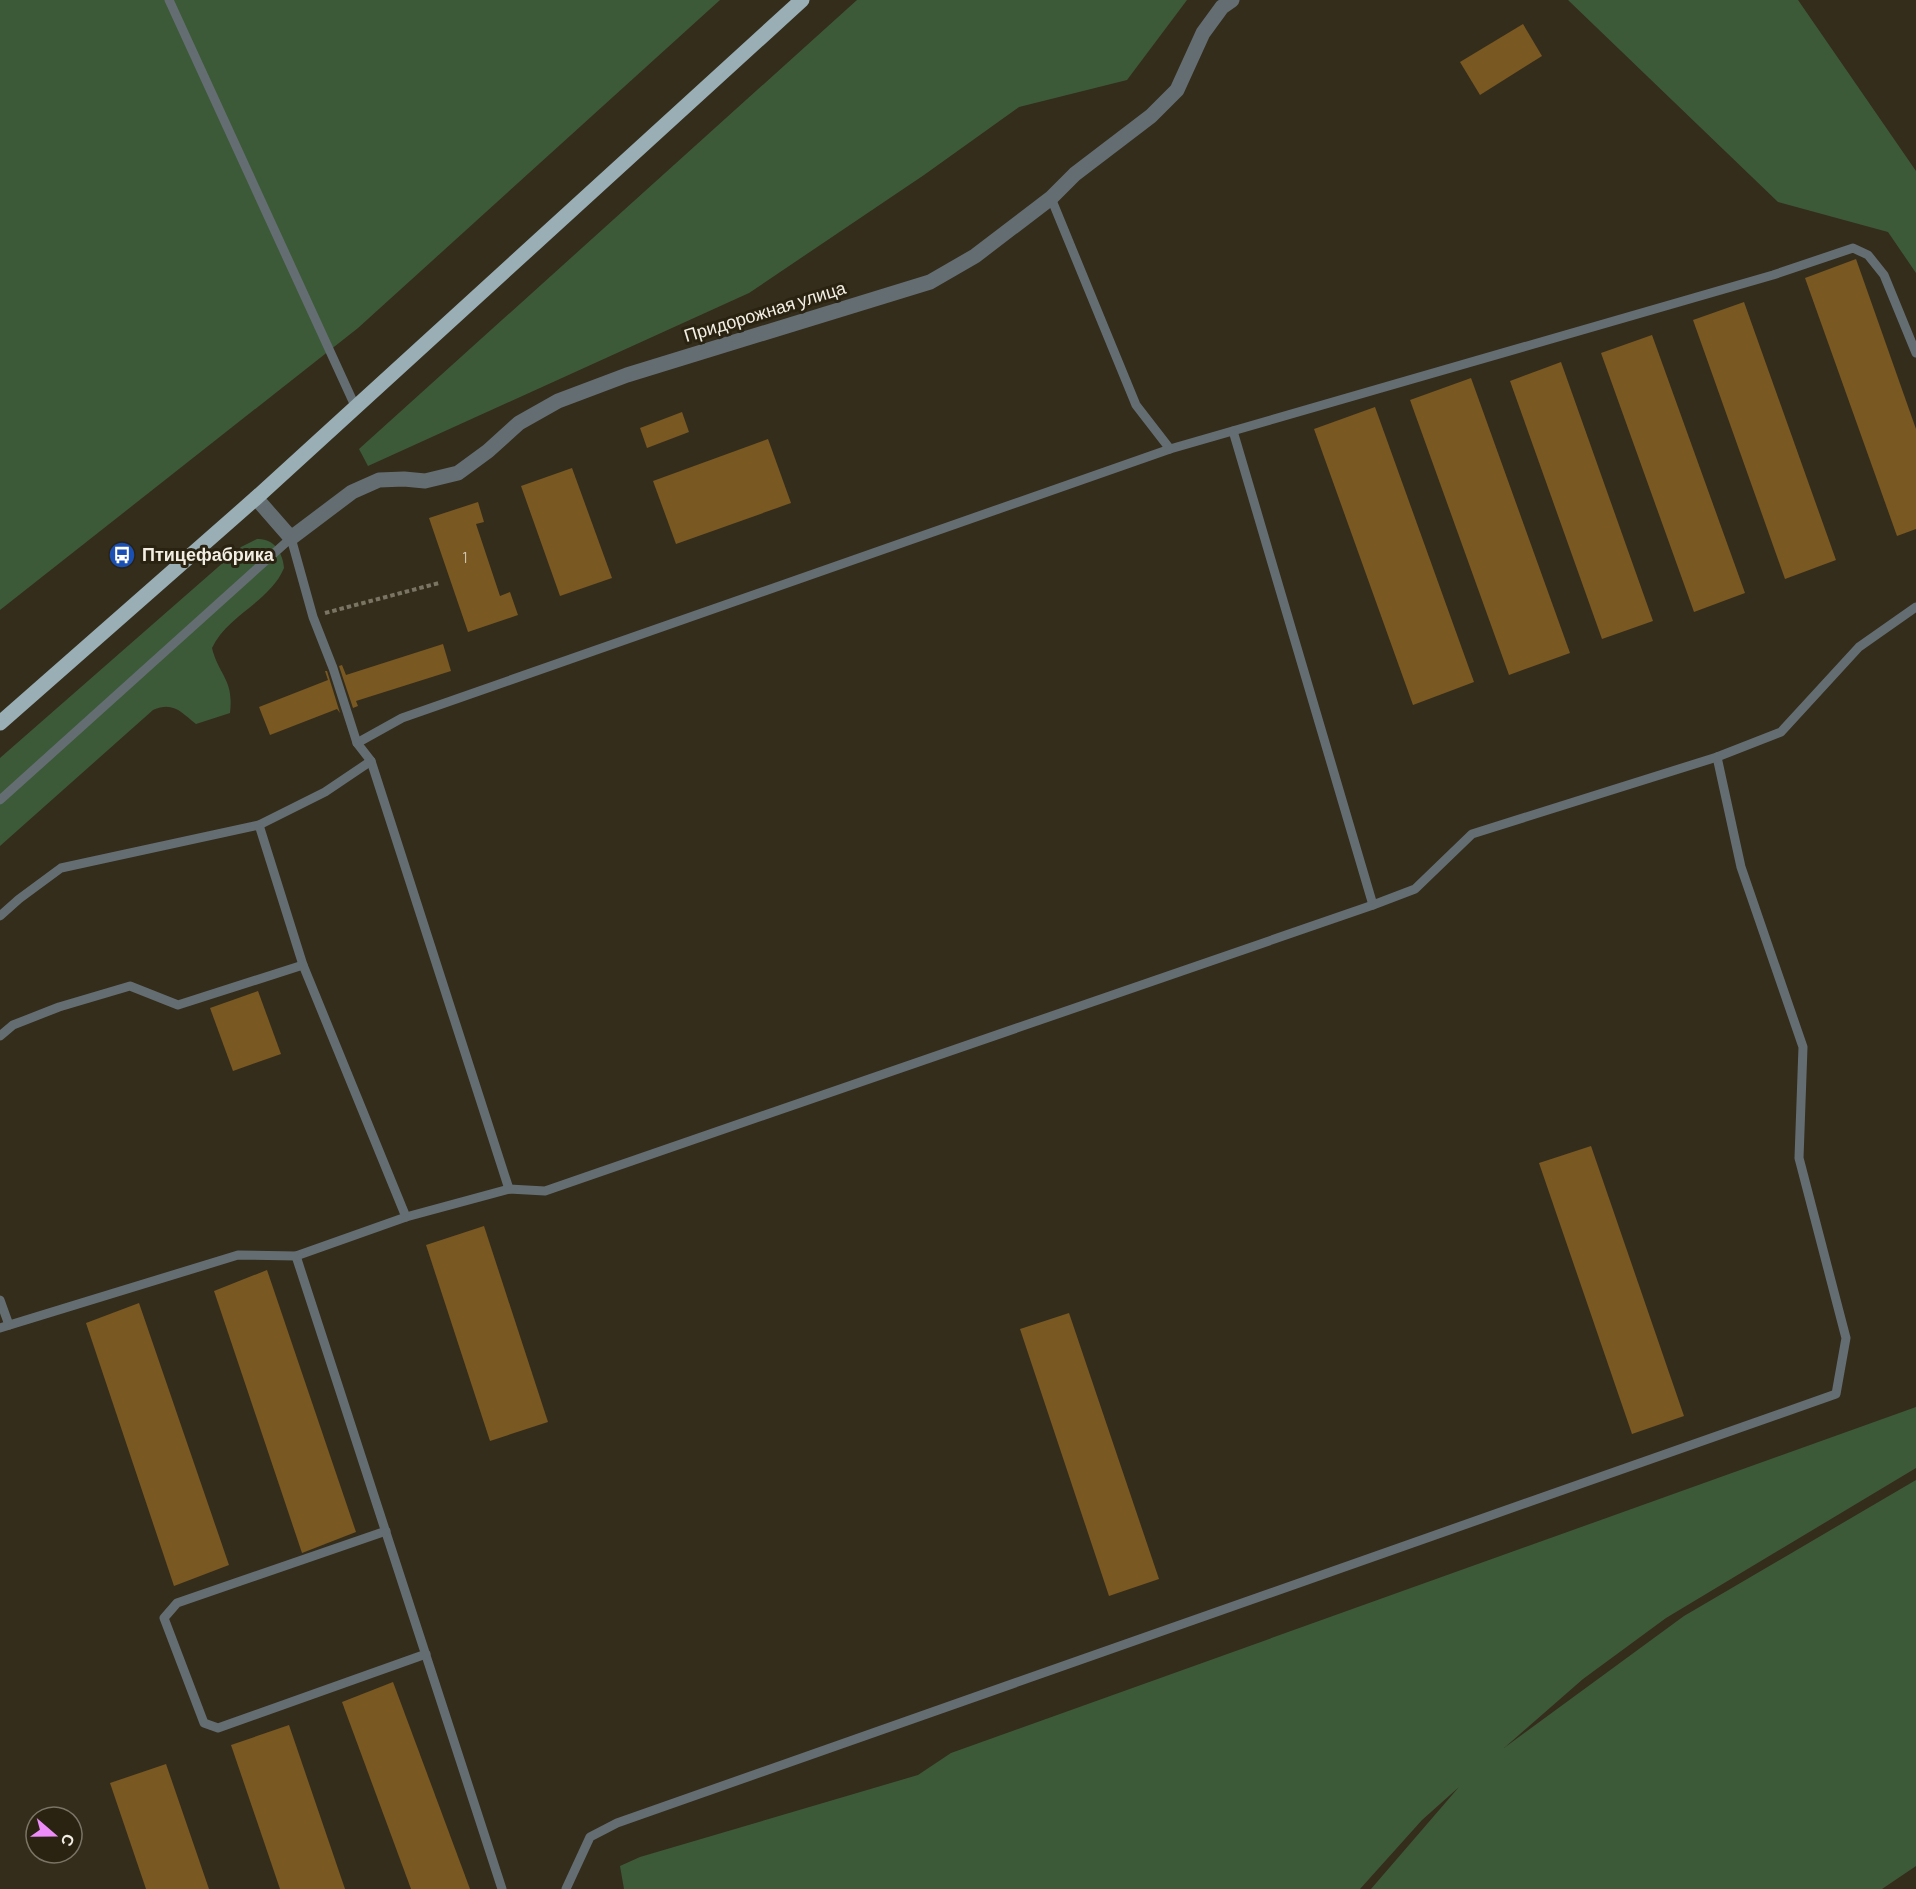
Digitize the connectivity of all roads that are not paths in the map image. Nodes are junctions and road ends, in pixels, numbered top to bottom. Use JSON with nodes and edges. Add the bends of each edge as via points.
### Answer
{"nodes":[{"id":1,"x":169,"y":0,"type":"edge"},
{"id":2,"x":802,"y":0,"type":"edge"},
{"id":3,"x":1232,"y":0,"type":"edge"},
{"id":4,"x":1051,"y":198,"type":"junction"},
{"id":5,"x":1916,"y":353,"type":"edge"},
{"id":6,"x":356,"y":408,"type":"junction"},
{"id":7,"x":1233,"y":431,"type":"junction"},
{"id":8,"x":1170,"y":449,"type":"junction"},
{"id":9,"x":256,"y":498,"type":"junction"},
{"id":10,"x":291,"y":538,"type":"junction"},
{"id":11,"x":1916,"y":607,"type":"edge"},
{"id":12,"x":0,"y":723,"type":"edge"},
{"id":13,"x":357,"y":743,"type":"junction"},
{"id":14,"x":1717,"y":757,"type":"junction"},
{"id":15,"x":371,"y":760,"type":"junction"},
{"id":16,"x":0,"y":800,"type":"edge"},
{"id":17,"x":259,"y":825,"type":"junction"},
{"id":18,"x":1373,"y":905,"type":"junction"},
{"id":19,"x":0,"y":916,"type":"edge"},
{"id":20,"x":303,"y":965,"type":"junction"},
{"id":21,"x":0,"y":1036,"type":"edge"},
{"id":22,"x":508,"y":1189,"type":"junction"},
{"id":23,"x":406,"y":1217,"type":"junction"},
{"id":24,"x":296,"y":1256,"type":"junction"},
{"id":25,"x":0,"y":1300,"type":"edge"},
{"id":26,"x":4,"y":1327,"type":"edge"},
{"id":27,"x":386,"y":1531,"type":"junction"},
{"id":28,"x":426,"y":1654,"type":"junction"},
{"id":29,"x":502,"y":1889,"type":"edge"},
{"id":30,"x":566,"y":1889,"type":"edge"}],
"edges":[{"from":1,"to":6,"type":"lane"},
{"from":2,"to":6,"type":"main road"},
{"from":3,"to":4,"type":"street","name":"Придорожная улица","via":[[1203,33],[1177,90]]},
{"from":4,"to":8,"type":"lane","via":[[1137,405]]},
{"from":4,"to":10,"type":"street","name":"Придорожная улица","via":[[975,256],[930,282],[627,375],[558,401],[519,423],[458,473],[425,481],[379,480],[352,492]]},
{"from":5,"to":7,"type":"lane","via":[[1884,275],[1868,255],[1853,248],[1773,275]]},
{"from":6,"to":9,"type":"main road"},
{"from":7,"to":8,"type":"lane"},
{"from":7,"to":18,"type":"lane"},
{"from":8,"to":13,"type":"lane","via":[[402,718]]},
{"from":9,"to":10,"type":"street"},
{"from":9,"to":12,"type":"main road"},
{"from":10,"to":13,"type":"lane","via":[[313,617]]},
{"from":10,"to":16,"type":"lane"},
{"from":11,"to":14,"type":"lane","via":[[1859,647],[1781,732]]},
{"from":13,"to":15,"type":"lane"},
{"from":14,"to":18,"type":"lane","via":[[1472,834],[1415,889]]},
{"from":14,"to":30,"type":"lane","via":[[1741,867],[1803,1047],[1799,1158],[1846,1338],[1836,1394],[617,1823],[590,1837]]},
{"from":15,"to":17,"type":"lane","via":[[325,792]]},
{"from":15,"to":22,"type":"lane"},
{"from":17,"to":19,"type":"lane","via":[[61,868]]},
{"from":17,"to":20,"type":"lane"},
{"from":18,"to":22,"type":"lane","via":[[545,1191]]},
{"from":20,"to":21,"type":"lane","via":[[178,1005],[130,986],[59,1007],[14,1025]]},
{"from":20,"to":23,"type":"lane"},
{"from":22,"to":23,"type":"lane"},
{"from":23,"to":24,"type":"lane"},
{"from":24,"to":26,"type":"lane","via":[[238,1255]]},
{"from":24,"to":27,"type":"lane"},
{"from":25,"to":26,"type":"lane"},
{"from":27,"to":28,"type":"lane"},
{"from":27,"to":28,"type":"lane","via":[[177,1603],[164,1618],[204,1723],[218,1728]]},
{"from":28,"to":29,"type":"lane"}]}
